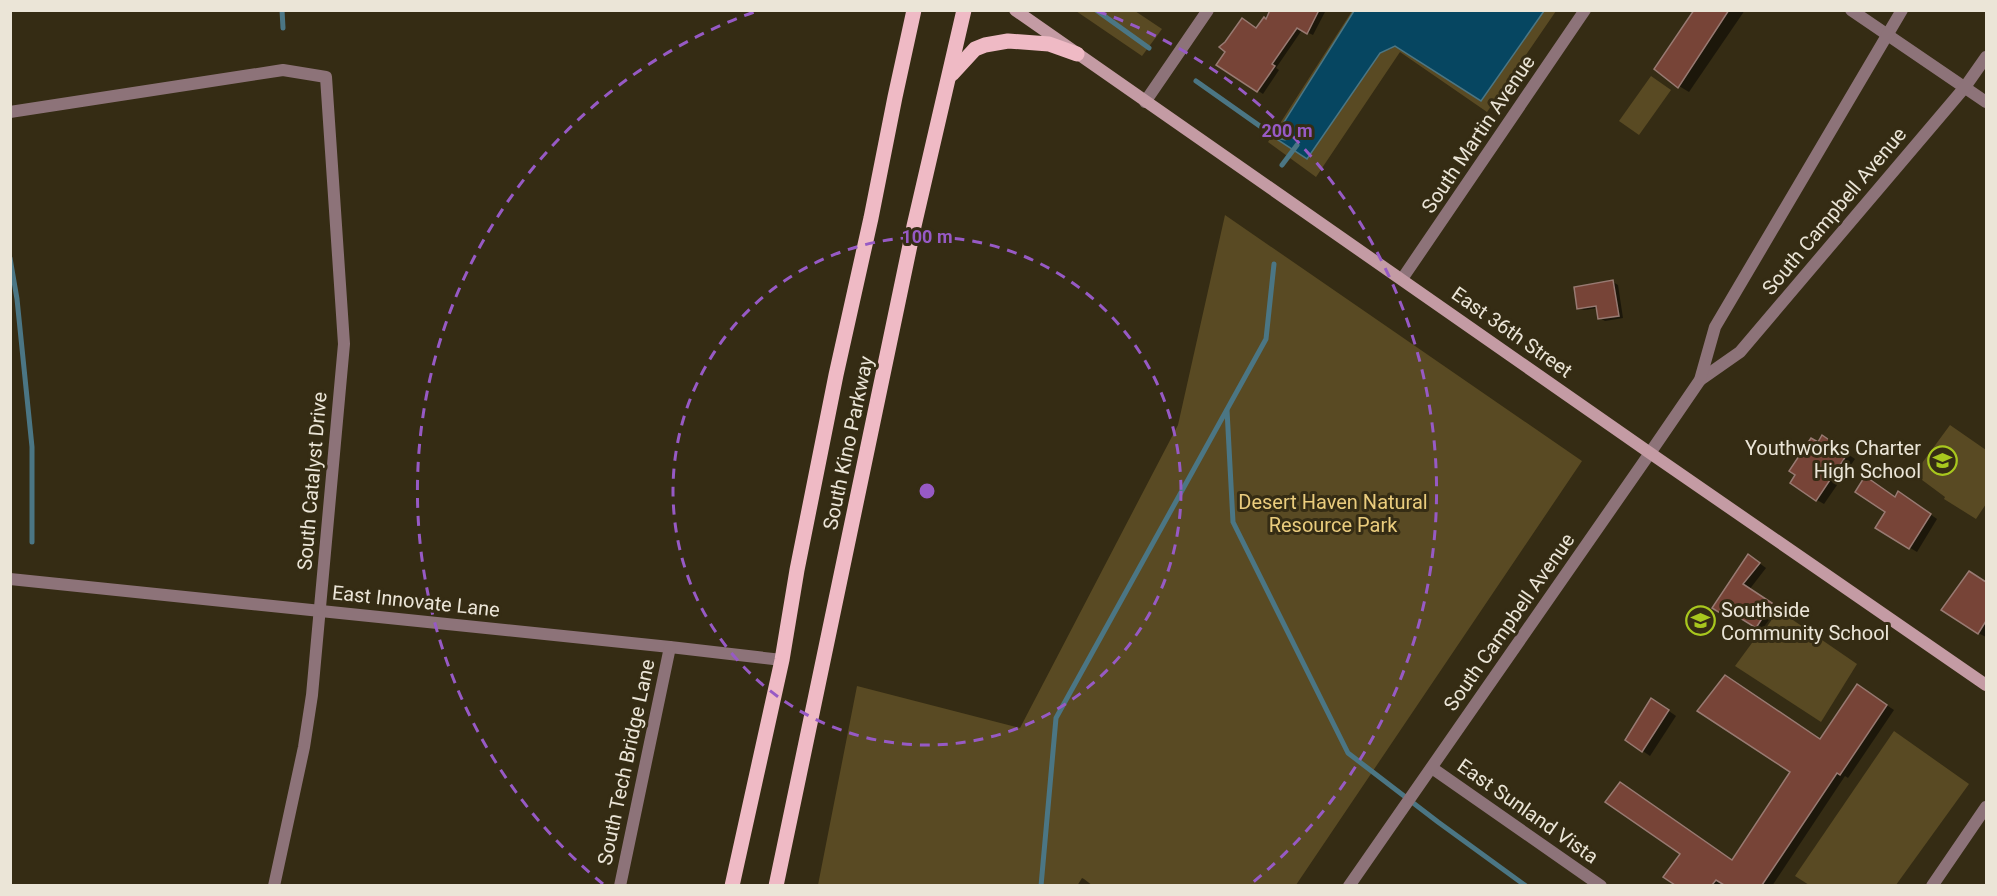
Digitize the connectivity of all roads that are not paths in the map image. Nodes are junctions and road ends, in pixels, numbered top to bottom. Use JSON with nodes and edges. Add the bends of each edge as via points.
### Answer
{"nodes":[{"id":1,"x":914,"y":10,"type":"edge"},
{"id":2,"x":964,"y":10,"type":"edge"},
{"id":3,"x":1015,"y":10,"type":"edge"},
{"id":4,"x":1208,"y":10,"type":"edge"},
{"id":5,"x":1585,"y":10,"type":"edge"},
{"id":6,"x":1851,"y":10,"type":"edge"},
{"id":7,"x":1902,"y":10,"type":"edge"},
{"id":8,"x":1886,"y":35,"type":"junction"},
{"id":9,"x":1077,"y":54,"type":"junction"},
{"id":10,"x":1986,"y":57,"type":"edge"},
{"id":11,"x":948,"y":79,"type":"junction"},
{"id":12,"x":1965,"y":87,"type":"junction"},
{"id":13,"x":1145,"y":102,"type":"junction"},
{"id":14,"x":1986,"y":102,"type":"edge"},
{"id":15,"x":10,"y":112,"type":"edge"},
{"id":16,"x":1402,"y":279,"type":"junction"},
{"id":17,"x":1700,"y":380,"type":"junction"},
{"id":18,"x":1650,"y":453,"type":"junction"},
{"id":19,"x":10,"y":579,"type":"edge"},
{"id":20,"x":320,"y":610,"type":"junction"},
{"id":21,"x":670,"y":647,"type":"junction"},
{"id":22,"x":782,"y":660,"type":"junction"},
{"id":23,"x":1986,"y":685,"type":"edge"},
{"id":24,"x":1432,"y":768,"type":"junction"},
{"id":25,"x":1986,"y":807,"type":"edge"},
{"id":26,"x":274,"y":885,"type":"edge"},
{"id":27,"x":620,"y":885,"type":"edge"},
{"id":28,"x":732,"y":885,"type":"edge"},
{"id":29,"x":776,"y":885,"type":"edge"},
{"id":30,"x":1349,"y":885,"type":"edge"},
{"id":31,"x":1601,"y":885,"type":"edge"},
{"id":32,"x":1932,"y":885,"type":"edge"}],
"edges":[{"from":1,"to":22,"type":"main road","name":"South Kino Parkway","via":[[836,375]]},
{"from":2,"to":11,"type":"main road","name":"South Kino Parkway"},
{"from":3,"to":9,"type":"main road","name":"East 36th Street"},
{"from":4,"to":13,"type":"street"},
{"from":5,"to":16,"type":"street","name":"South Martin Avenue"},
{"from":6,"to":8,"type":"street"},
{"from":7,"to":8,"type":"street","name":"South Campbell Avenue"},
{"from":8,"to":12,"type":"street"},
{"from":8,"to":17,"type":"street","name":"South Campbell Avenue","via":[[1715,327]]},
{"from":9,"to":11,"type":"main road","via":[[1048,44],[1008,41],[986,45],[975,49]]},
{"from":9,"to":13,"type":"main road","name":"East 36th Street"},
{"from":10,"to":12,"type":"street","name":"South Campbell Avenue"},
{"from":11,"to":29,"type":"main road","name":"South Kino Parkway"},
{"from":12,"to":14,"type":"street"},
{"from":12,"to":17,"type":"street","name":"South Campbell Avenue","via":[[1740,352]]},
{"from":13,"to":16,"type":"main road","name":"East 36th Street"},
{"from":15,"to":20,"type":"street","name":"South Catalyst Drive","via":[[283,70],[326,77],[344,344]]},
{"from":16,"to":18,"type":"main road","name":"East 36th Street"},
{"from":17,"to":18,"type":"street","name":"South Campbell Avenue"},
{"from":18,"to":23,"type":"main road","name":"East 36th Street"},
{"from":18,"to":24,"type":"street","name":"South Campbell Avenue"},
{"from":19,"to":20,"type":"street","name":"East Innovate Lane"},
{"from":20,"to":21,"type":"street","name":"East Innovate Lane"},
{"from":20,"to":26,"type":"street","name":"South Catalyst Drive","via":[[304,747]]},
{"from":21,"to":22,"type":"street","name":"East Innovate Lane"},
{"from":21,"to":27,"type":"street","name":"South Tech Bridge Lane"},
{"from":22,"to":28,"type":"main road","name":"South Kino Parkway"},
{"from":24,"to":30,"type":"street","name":"South Campbell Avenue"},
{"from":24,"to":31,"type":"street","name":"East Sunland Vista"},
{"from":25,"to":32,"type":"street"}]}
